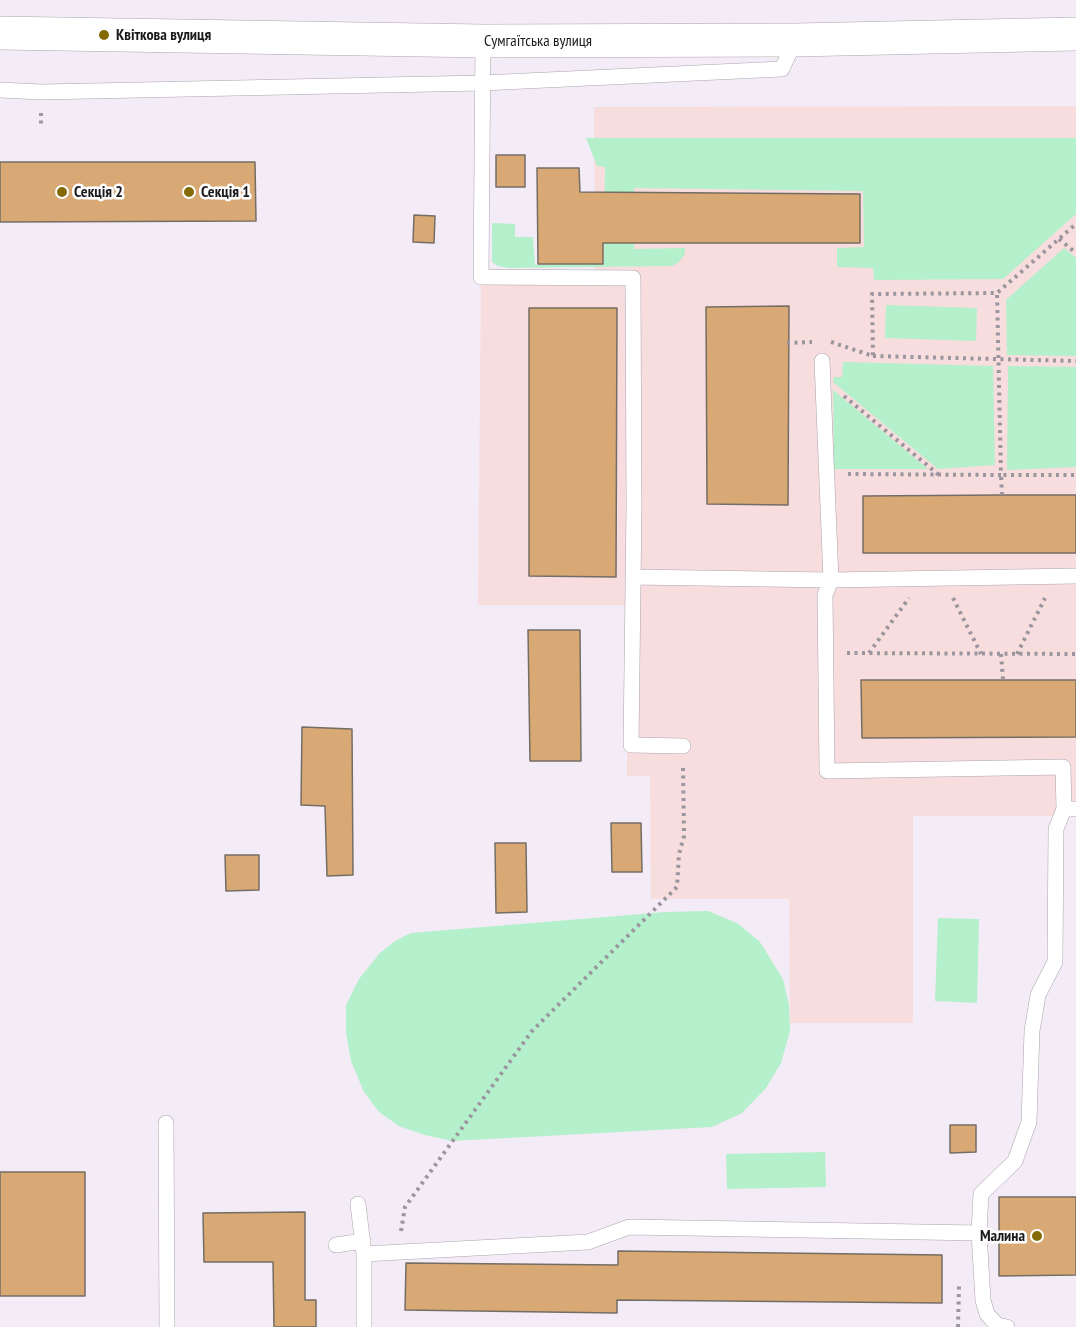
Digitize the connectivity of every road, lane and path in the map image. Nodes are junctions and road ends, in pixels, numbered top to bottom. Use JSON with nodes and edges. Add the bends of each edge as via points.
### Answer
{"nodes":[{"id":1,"x":0,"y":33,"type":"edge"},
{"id":2,"x":1076,"y":34,"type":"edge"},
{"id":3,"x":795,"y":40,"type":"junction"},
{"id":4,"x":483,"y":41,"type":"junction"},
{"id":5,"x":482,"y":83,"type":"junction"},
{"id":6,"x":0,"y":90,"type":"edge"},
{"id":7,"x":1076,"y":224,"type":"edge"},
{"id":8,"x":1059,"y":239,"type":"junction"},
{"id":9,"x":1076,"y":253,"type":"edge"},
{"id":10,"x":997,"y":293,"type":"junction"},
{"id":11,"x":822,"y":342,"type":"dead end"},
{"id":12,"x":828,"y":342,"type":"dead end"},
{"id":13,"x":788,"y":343,"type":"dead end"},
{"id":14,"x":873,"y":356,"type":"junction"},
{"id":15,"x":1000,"y":360,"type":"junction"},
{"id":16,"x":822,"y":361,"type":"dead end"},
{"id":17,"x":1076,"y":361,"type":"edge"},
{"id":18,"x":823,"y":378,"type":"junction"},
{"id":19,"x":826,"y":474,"type":"junction"},
{"id":20,"x":1001,"y":474,"type":"junction"},
{"id":21,"x":939,"y":475,"type":"junction"},
{"id":22,"x":1076,"y":475,"type":"edge"},
{"id":23,"x":1002,"y":495,"type":"dead end"},
{"id":24,"x":1076,"y":576,"type":"edge"},
{"id":25,"x":633,"y":577,"type":"junction"},
{"id":26,"x":1055,"y":577,"type":"junction"},
{"id":27,"x":923,"y":578,"type":"junction"},
{"id":28,"x":944,"y":578,"type":"junction"},
{"id":29,"x":831,"y":580,"type":"junction"},
{"id":30,"x":825,"y":653,"type":"junction"},
{"id":31,"x":868,"y":653,"type":"junction"},
{"id":32,"x":981,"y":654,"type":"junction"},
{"id":33,"x":1001,"y":654,"type":"junction"},
{"id":34,"x":1017,"y":654,"type":"junction"},
{"id":35,"x":1076,"y":654,"type":"edge"},
{"id":36,"x":1003,"y":680,"type":"dead end"},
{"id":37,"x":683,"y":746,"type":"joint"},
{"id":38,"x":1070,"y":809,"type":"edge"},
{"id":39,"x":166,"y":1123,"type":"dead end"},
{"id":40,"x":358,"y":1204,"type":"dead end"},
{"id":41,"x":979,"y":1233,"type":"junction"},
{"id":42,"x":336,"y":1245,"type":"dead end"},
{"id":43,"x":364,"y":1247,"type":"junction"},
{"id":44,"x":397,"y":1252,"type":"junction"},
{"id":45,"x":167,"y":1327,"type":"edge"},
{"id":46,"x":364,"y":1327,"type":"edge"},
{"id":47,"x":1007,"y":1327,"type":"edge"}],
"edges":[{"from":1,"to":4,"type":"main road","name":"Сумгаїтська вулиця"},
{"from":2,"to":3,"type":"main road","name":"Сумгаїтська вулиця"},
{"from":3,"to":4,"type":"main road","name":"Сумгаїтська вулиця"},
{"from":3,"to":5,"type":"lane","via":[[782,69]]},
{"from":4,"to":5,"type":"lane"},
{"from":5,"to":6,"type":"lane"},
{"from":5,"to":25,"type":"lane","via":[[481,277],[633,278]]},
{"from":7,"to":8,"type":"path"},
{"from":8,"to":9,"type":"path"},
{"from":8,"to":10,"type":"path"},
{"from":10,"to":14,"type":"path","via":[[872,294]]},
{"from":10,"to":15,"type":"path"},
{"from":11,"to":13,"type":"path"},
{"from":12,"to":14,"type":"path"},
{"from":14,"to":15,"type":"path"},
{"from":15,"to":17,"type":"path"},
{"from":15,"to":20,"type":"path"},
{"from":16,"to":18,"type":"lane"},
{"from":18,"to":19,"type":"lane"},
{"from":18,"to":21,"type":"path"},
{"from":19,"to":21,"type":"path"},
{"from":19,"to":29,"type":"lane"},
{"from":20,"to":21,"type":"path"},
{"from":20,"to":22,"type":"path"},
{"from":20,"to":23,"type":"path"},
{"from":24,"to":26,"type":"lane"},
{"from":25,"to":29,"type":"lane"},
{"from":25,"to":37,"type":"lane","via":[[631,745]]},
{"from":26,"to":28,"type":"lane"},
{"from":26,"to":34,"type":"path"},
{"from":27,"to":28,"type":"lane"},
{"from":27,"to":29,"type":"lane"},
{"from":27,"to":31,"type":"path"},
{"from":28,"to":32,"type":"path"},
{"from":29,"to":30,"type":"lane","via":[[825,595]]},
{"from":30,"to":31,"type":"path"},
{"from":30,"to":38,"type":"lane","via":[[826,771],[1063,767]]},
{"from":31,"to":32,"type":"path"},
{"from":32,"to":33,"type":"path"},
{"from":33,"to":34,"type":"path"},
{"from":33,"to":36,"type":"path"},
{"from":34,"to":35,"type":"path"},
{"from":37,"to":44,"type":"path","via":[[684,836],[677,887],[532,1031],[405,1207]]},
{"from":38,"to":41,"type":"lane","via":[[1056,829],[1055,962],[1038,995],[1032,1031],[1029,1122],[1015,1161],[981,1194]]},
{"from":39,"to":45,"type":"lane"},
{"from":40,"to":43,"type":"lane"},
{"from":41,"to":44,"type":"lane","via":[[629,1227],[588,1242]]},
{"from":41,"to":47,"type":"lane","via":[[982,1300],[996,1325]]},
{"from":42,"to":43,"type":"lane"},
{"from":43,"to":44,"type":"lane"},
{"from":43,"to":46,"type":"lane"}]}
